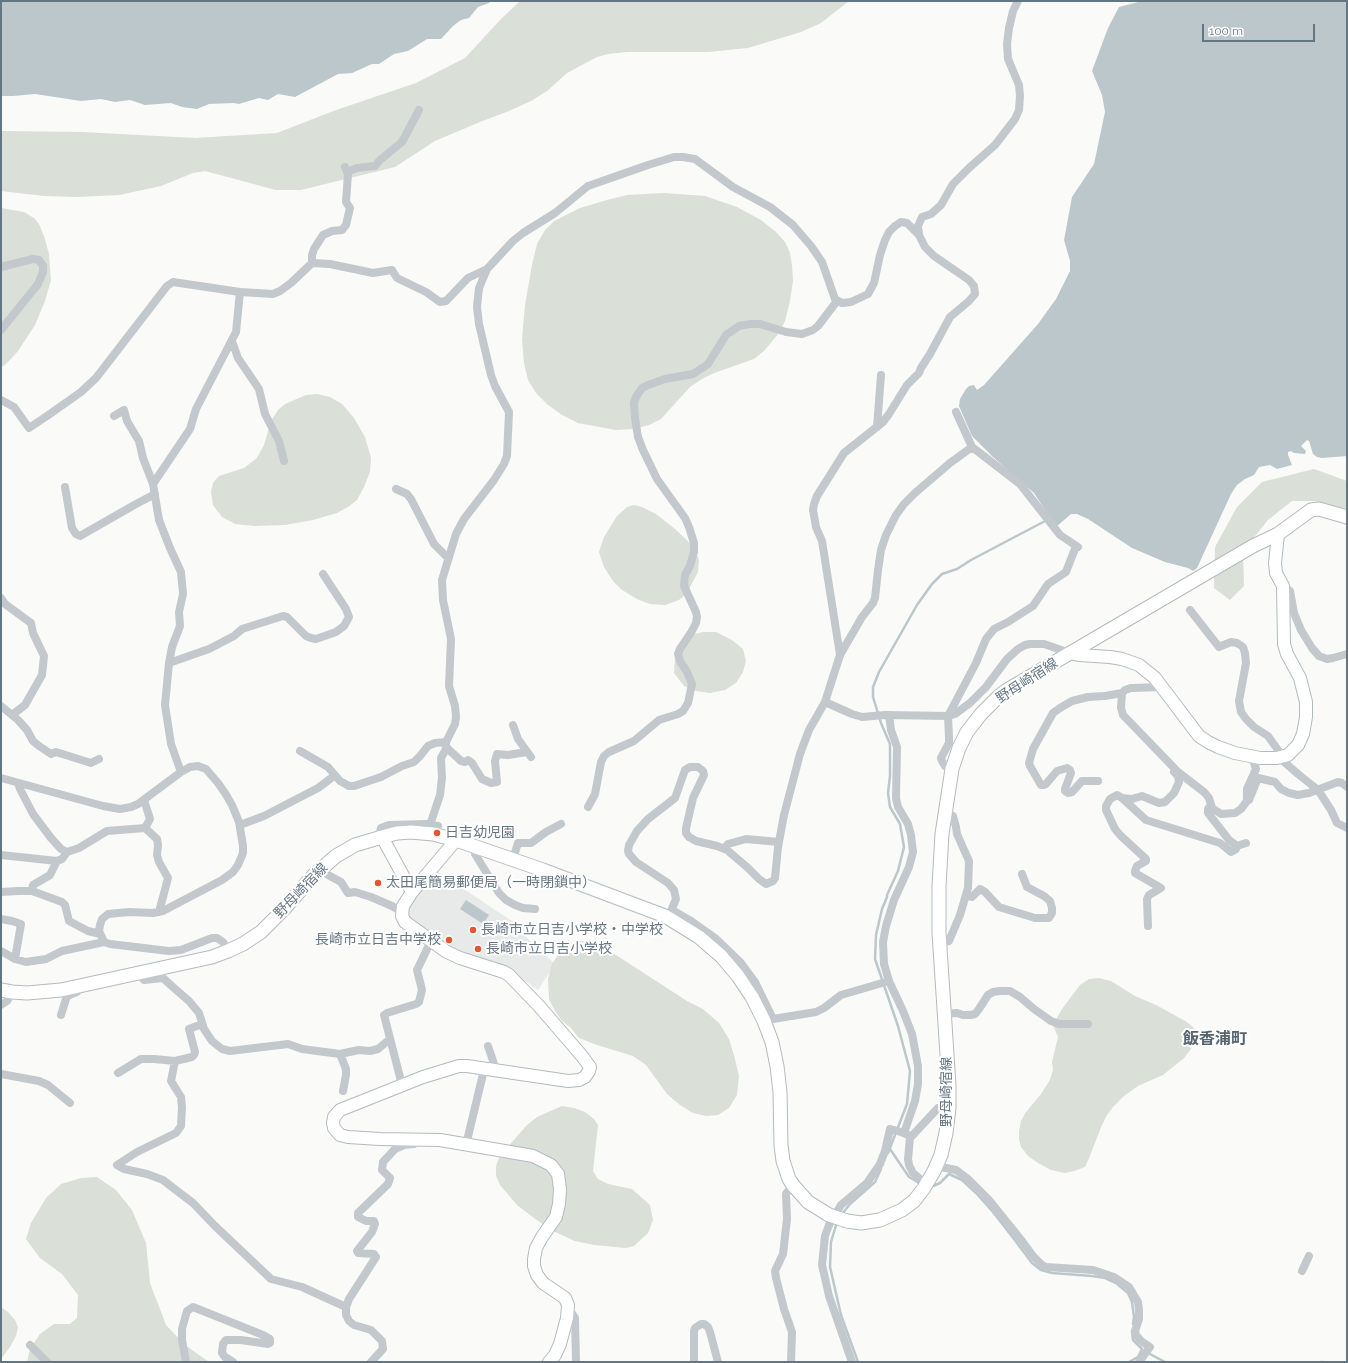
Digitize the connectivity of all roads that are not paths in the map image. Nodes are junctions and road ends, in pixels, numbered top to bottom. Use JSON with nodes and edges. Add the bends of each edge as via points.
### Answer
{"nodes":[{"id":1,"x":1018,"y":1,"type":"edge"},
{"id":2,"x":418,"y":110,"type":"dead end"},
{"id":3,"x":918,"y":235,"type":"junction"},
{"id":4,"x":312,"y":263,"type":"junction"},
{"id":5,"x":1,"y":267,"type":"edge"},
{"id":6,"x":487,"y":269,"type":"junction"},
{"id":7,"x":240,"y":292,"type":"junction"},
{"id":8,"x":837,"y":301,"type":"junction"},
{"id":9,"x":1,"y":330,"type":"edge"},
{"id":10,"x":232,"y":341,"type":"junction"},
{"id":11,"x":881,"y":375,"type":"dead end"},
{"id":12,"x":1,"y":400,"type":"edge"},
{"id":13,"x":956,"y":412,"type":"dead end"},
{"id":14,"x":114,"y":416,"type":"dead end"},
{"id":15,"x":877,"y":427,"type":"junction"},
{"id":16,"x":972,"y":447,"type":"junction"},
{"id":17,"x":284,"y":461,"type":"dead end"},
{"id":18,"x":153,"y":484,"type":"junction"},
{"id":19,"x":66,"y":487,"type":"dead end"},
{"id":20,"x":396,"y":489,"type":"dead end"},
{"id":21,"x":155,"y":494,"type":"junction"},
{"id":22,"x":1347,"y":517,"type":"edge"},
{"id":23,"x":1278,"y":534,"type":"junction"},
{"id":24,"x":448,"y":558,"type":"junction"},
{"id":25,"x":323,"y":574,"type":"dead end"},
{"id":26,"x":1282,"y":586,"type":"junction"},
{"id":27,"x":1,"y":598,"type":"edge"},
{"id":28,"x":1190,"y":610,"type":"dead end"},
{"id":29,"x":1070,"y":653,"type":"junction"},
{"id":30,"x":1347,"y":654,"type":"edge"},
{"id":31,"x":840,"y":655,"type":"junction"},
{"id":32,"x":169,"y":663,"type":"junction"},
{"id":33,"x":1162,"y":687,"type":"junction"},
{"id":34,"x":1122,"y":693,"type":"junction"},
{"id":35,"x":825,"y":702,"type":"junction"},
{"id":36,"x":1,"y":707,"type":"edge"},
{"id":37,"x":12,"y":715,"type":"junction"},
{"id":38,"x":887,"y":715,"type":"junction"},
{"id":39,"x":948,"y":716,"type":"junction"},
{"id":40,"x":513,"y":725,"type":"dead end"},
{"id":41,"x":446,"y":745,"type":"junction"},
{"id":42,"x":1156,"y":750,"type":"junction"},
{"id":43,"x":300,"y":751,"type":"dead end"},
{"id":44,"x":1252,"y":757,"type":"junction"},
{"id":45,"x":1282,"y":757,"type":"junction"},
{"id":46,"x":98,"y":759,"type":"dead end"},
{"id":47,"x":952,"y":769,"type":"junction"},
{"id":48,"x":181,"y":772,"type":"junction"},
{"id":49,"x":334,"y":776,"type":"junction"},
{"id":50,"x":1,"y":778,"type":"edge"},
{"id":51,"x":1098,"y":780,"type":"dead end"},
{"id":52,"x":18,"y":783,"type":"junction"},
{"id":53,"x":1347,"y":788,"type":"edge"},
{"id":54,"x":1318,"y":790,"type":"junction"},
{"id":55,"x":1122,"y":798,"type":"junction"},
{"id":56,"x":144,"y":800,"type":"junction"},
{"id":57,"x":1247,"y":801,"type":"junction"},
{"id":58,"x":1211,"y":805,"type":"junction"},
{"id":59,"x":588,"y":806,"type":"dead end"},
{"id":60,"x":945,"y":813,"type":"junction"},
{"id":61,"x":561,"y":824,"type":"dead end"},
{"id":62,"x":240,"y":825,"type":"junction"},
{"id":63,"x":144,"y":828,"type":"junction"},
{"id":64,"x":1347,"y":828,"type":"edge"},
{"id":65,"x":382,"y":837,"type":"junction"},
{"id":66,"x":456,"y":840,"type":"junction"},
{"id":67,"x":779,"y":842,"type":"junction"},
{"id":68,"x":1246,"y":843,"type":"dead end"},
{"id":69,"x":477,"y":846,"type":"junction"},
{"id":70,"x":1237,"y":846,"type":"junction"},
{"id":71,"x":724,"y":849,"type":"junction"},
{"id":72,"x":67,"y":852,"type":"junction"},
{"id":73,"x":1,"y":855,"type":"edge"},
{"id":74,"x":513,"y":859,"type":"junction"},
{"id":75,"x":57,"y":861,"type":"junction"},
{"id":76,"x":322,"y":868,"type":"junction"},
{"id":77,"x":1022,"y":874,"type":"dead end"},
{"id":78,"x":32,"y":891,"type":"junction"},
{"id":79,"x":1,"y":892,"type":"edge"},
{"id":80,"x":412,"y":892,"type":"junction"},
{"id":81,"x":966,"y":895,"type":"junction"},
{"id":82,"x":535,"y":909,"type":"dead end"},
{"id":83,"x":159,"y":912,"type":"junction"},
{"id":84,"x":402,"y":912,"type":"junction"},
{"id":85,"x":670,"y":914,"type":"junction"},
{"id":86,"x":1,"y":919,"type":"edge"},
{"id":87,"x":1148,"y":926,"type":"dead end"},
{"id":88,"x":102,"y":938,"type":"junction"},
{"id":89,"x":431,"y":941,"type":"junction"},
{"id":90,"x":940,"y":943,"type":"junction"},
{"id":91,"x":1,"y":951,"type":"edge"},
{"id":92,"x":228,"y":952,"type":"junction"},
{"id":93,"x":16,"y":959,"type":"junction"},
{"id":94,"x":140,"y":973,"type":"junction"},
{"id":95,"x":889,"y":981,"type":"junction"},
{"id":96,"x":79,"y":985,"type":"junction"},
{"id":97,"x":7,"y":991,"type":"edge"},
{"id":98,"x":1,"y":1005,"type":"edge"},
{"id":99,"x":944,"y":1014,"type":"junction"},
{"id":100,"x":61,"y":1015,"type":"dead end"},
{"id":101,"x":202,"y":1024,"type":"junction"},
{"id":102,"x":1088,"y":1024,"type":"dead end"},
{"id":103,"x":390,"y":1039,"type":"junction"},
{"id":104,"x":488,"y":1046,"type":"dead end"},
{"id":105,"x":340,"y":1054,"type":"junction"},
{"id":106,"x":175,"y":1061,"type":"junction"},
{"id":107,"x":480,"y":1068,"type":"junction"},
{"id":108,"x":496,"y":1070,"type":"junction"},
{"id":109,"x":118,"y":1073,"type":"dead end"},
{"id":110,"x":1,"y":1074,"type":"edge"},
{"id":111,"x":402,"y":1085,"type":"junction"},
{"id":112,"x":343,"y":1091,"type":"dead end"},
{"id":113,"x":70,"y":1103,"type":"dead end"},
{"id":114,"x":949,"y":1108,"type":"junction"},
{"id":115,"x":906,"y":1134,"type":"junction"},
{"id":116,"x":416,"y":1140,"type":"junction"},
{"id":117,"x":466,"y":1145,"type":"junction"},
{"id":118,"x":936,"y":1166,"type":"junction"},
{"id":119,"x":924,"y":1182,"type":"junction"},
{"id":120,"x":793,"y":1185,"type":"junction"},
{"id":121,"x":1309,"y":1256,"type":"dead end"},
{"id":122,"x":1302,"y":1271,"type":"dead end"},
{"id":123,"x":346,"y":1307,"type":"junction"},
{"id":124,"x":568,"y":1310,"type":"junction"},
{"id":125,"x":30,"y":1345,"type":"dead end"},
{"id":126,"x":47,"y":1362,"type":"edge"},
{"id":127,"x":186,"y":1362,"type":"edge"},
{"id":128,"x":233,"y":1362,"type":"edge"},
{"id":129,"x":371,"y":1362,"type":"edge"},
{"id":130,"x":549,"y":1362,"type":"edge"},
{"id":131,"x":576,"y":1362,"type":"edge"},
{"id":132,"x":694,"y":1362,"type":"edge"},
{"id":133,"x":718,"y":1362,"type":"edge"},
{"id":134,"x":790,"y":1362,"type":"edge"},
{"id":135,"x":852,"y":1362,"type":"edge"},
{"id":136,"x":1138,"y":1362,"type":"edge"}],
"edges":[{"from":1,"to":3,"type":"street","via":[[1008,28],[1006,44],[1008,59],[1019,85],[1019,110],[995,145],[953,184],[941,205],[931,214],[922,217]]},
{"from":2,"to":4,"type":"street","via":[[402,142],[375,166],[346,169],[346,202],[350,208],[346,225],[342,230],[322,235],[314,249]]},
{"from":3,"to":8,"type":"street","via":[[908,223],[901,222],[895,226],[884,240],[874,283],[868,294],[851,302]]},
{"from":3,"to":15,"type":"street","via":[[924,247],[974,286],[975,294],[950,317],[919,373],[907,385],[889,414]]},
{"from":4,"to":6,"type":"street","via":[[373,273],[392,270],[397,278],[440,302],[446,301],[468,278]]},
{"from":4,"to":7,"type":"street","via":[[292,283],[273,294]]},
{"from":5,"to":9,"type":"street","via":[[33,259],[39,260],[44,266],[38,284]]},
{"from":6,"to":8,"type":"street","via":[[513,241],[555,213],[588,186],[674,157],[683,157],[695,160],[733,187],[770,207],[792,225],[822,262]]},
{"from":6,"to":24,"type":"street","via":[[479,288],[477,307],[491,375],[510,412],[507,456],[494,480],[464,519]]},
{"from":7,"to":10,"type":"street","via":[[236,332]]},
{"from":7,"to":12,"type":"street","via":[[172,282],[96,378],[47,416],[29,428],[14,407]]},
{"from":8,"to":59,"type":"street","via":[[818,326],[802,334],[760,324],[739,326],[726,335],[708,364],[693,374],[648,385],[642,388],[636,397],[635,418],[643,450],[657,479],[685,518],[694,543],[694,552],[685,575],[684,590],[697,617],[678,654],[692,684],[688,703],[683,711],[659,720],[634,741],[604,756],[595,794]]},
{"from":10,"to":17,"type":"street","via":[[238,358],[259,388],[265,414],[279,441]]},
{"from":10,"to":18,"type":"street","via":[[196,409],[190,429]]},
{"from":11,"to":15,"type":"street"},
{"from":13,"to":16,"type":"street"},
{"from":14,"to":18,"type":"street","via":[[124,410],[127,421],[139,441]]},
{"from":15,"to":31,"type":"street","via":[[844,453],[817,496],[813,510],[822,541]]},
{"from":16,"to":31,"type":"street","via":[[915,493],[896,515],[881,550],[873,603]]},
{"from":16,"to":39,"type":"street","via":[[1020,484],[1060,535],[1077,546],[1066,572],[1048,584],[1033,606],[994,629],[986,639]]},
{"from":18,"to":21,"type":"street"},
{"from":19,"to":21,"type":"street","via":[[72,528],[80,536]]},
{"from":20,"to":24,"type":"street","via":[[411,499],[434,544]]},
{"from":21,"to":32,"type":"street","via":[[159,520],[181,572],[183,594],[179,612],[180,626]]},
{"from":22,"to":23,"type":"main road","name":"野母崎宿線","via":[[1319,509],[1311,510]]},
{"from":23,"to":26,"type":"street","via":[[1275,563]]},
{"from":23,"to":29,"type":"main road","name":"野母崎宿線"},
{"from":24,"to":41,"type":"street","via":[[442,580],[443,600],[451,639],[449,686],[456,717]]},
{"from":25,"to":32,"type":"street","via":[[349,617],[344,626],[336,632],[316,639],[310,638],[288,617],[283,616],[242,629],[209,649]]},
{"from":26,"to":30,"type":"street","via":[[1290,591],[1294,613],[1301,630],[1319,656],[1327,659]]},
{"from":26,"to":45,"type":"street","via":[[1284,644],[1300,678],[1306,702],[1306,717],[1302,737],[1295,749]]},
{"from":27,"to":37,"type":"street","via":[[5,604],[31,623],[44,656],[42,675],[25,705]]},
{"from":28,"to":45,"type":"street","via":[[1219,647],[1231,642],[1243,647],[1246,663],[1239,701],[1241,712],[1246,720],[1268,736]]},
{"from":29,"to":33,"type":"street","name":"野母崎宿線","via":[[1133,662],[1147,670]]},
{"from":29,"to":39,"type":"street","name":"野母崎宿線","via":[[1044,644],[1030,644],[1018,649],[970,703],[956,714]]},
{"from":29,"to":47,"type":"main road","name":"野母崎宿線","via":[[998,697],[967,732]]},
{"from":31,"to":35,"type":"street"},
{"from":32,"to":48,"type":"street","via":[[165,705],[171,744]]},
{"from":33,"to":34,"type":"street","via":[[1131,688]]},
{"from":33,"to":44,"type":"street","name":"野母崎宿線","via":[[1199,736],[1218,747]]},
{"from":34,"to":42,"type":"street","via":[[1123,715]]},
{"from":34,"to":51,"type":"street","via":[[1072,701],[1053,713],[1033,749],[1029,763],[1041,785],[1046,784],[1057,771],[1067,768],[1070,770],[1065,789],[1068,793],[1082,781]]},
{"from":35,"to":38,"type":"street","name":"野母崎宿線","via":[[862,717]]},
{"from":35,"to":67,"type":"street","via":[[809,730],[800,754],[791,783]]},
{"from":36,"to":37,"type":"street"},
{"from":37,"to":46,"type":"street","via":[[33,740],[51,754],[56,752],[91,763]]},
{"from":38,"to":39,"type":"street","name":"野母崎宿線"},
{"from":38,"to":95,"type":"street","via":[[897,747],[896,798],[908,824],[912,852],[909,867],[894,900],[883,942],[884,964]]},
{"from":39,"to":47,"type":"street","via":[[949,738],[942,763]]},
{"from":40,"to":41,"type":"street","via":[[518,739],[529,754],[497,754],[497,782],[482,779],[472,762],[461,761]]},
{"from":41,"to":49,"type":"street","via":[[435,743],[428,746],[414,762],[381,778],[354,786],[349,786]]},
{"from":41,"to":65,"type":"street","via":[[441,758],[442,778],[434,826],[389,825],[381,828]]},
{"from":42,"to":55,"type":"street","via":[[1158,756],[1180,779],[1174,793],[1162,803],[1142,796],[1136,799]]},
{"from":42,"to":58,"type":"street","via":[[1178,772],[1204,792]]},
{"from":43,"to":49,"type":"street","via":[[331,769]]},
{"from":44,"to":45,"type":"street","name":"野母崎宿線"},
{"from":44,"to":57,"type":"street","via":[[1256,769],[1247,789]]},
{"from":45,"to":54,"type":"street","via":[[1283,761]]},
{"from":47,"to":60,"type":"main road","name":"野母崎宿線"},
{"from":48,"to":56,"type":"street"},
{"from":48,"to":62,"type":"street","via":[[194,766],[206,769],[225,793]]},
{"from":49,"to":62,"type":"street","via":[[318,788],[264,816]]},
{"from":50,"to":52,"type":"street"},
{"from":52,"to":56,"type":"street","via":[[114,809],[131,807]]},
{"from":52,"to":72,"type":"street","via":[[33,814],[51,838]]},
{"from":53,"to":54,"type":"street","via":[[1338,782]]},
{"from":54,"to":57,"type":"street","via":[[1298,795],[1289,794],[1275,782],[1258,778]]},
{"from":54,"to":64,"type":"street","via":[[1337,823]]},
{"from":55,"to":70,"type":"street","via":[[1146,820],[1220,843],[1231,852]]},
{"from":55,"to":87,"type":"street","via":[[1113,796],[1106,810],[1115,829],[1146,859],[1136,868],[1135,873],[1160,888],[1147,899]]},
{"from":56,"to":63,"type":"street","via":[[150,819]]},
{"from":57,"to":58,"type":"street","via":[[1241,809],[1229,814],[1221,814]]},
{"from":58,"to":70,"type":"street","via":[[1207,811],[1210,817]]},
{"from":60,"to":81,"type":"street","via":[[953,816],[957,834],[969,861]]},
{"from":60,"to":90,"type":"main road","name":"野母崎宿線","via":[[939,886]]},
{"from":61,"to":74,"type":"street","via":[[531,843],[518,843]]},
{"from":62,"to":83,"type":"street","via":[[243,853],[233,872]]},
{"from":63,"to":72,"type":"street","via":[[107,831],[79,848]]},
{"from":63,"to":83,"type":"street","via":[[157,839],[159,862],[168,878]]},
{"from":65,"to":66,"type":"main road","name":"野母崎宿線","via":[[411,832]]},
{"from":65,"to":76,"type":"main road","name":"野母崎宿線","via":[[355,845]]},
{"from":65,"to":80,"type":"street"},
{"from":66,"to":69,"type":"main road","name":"野母崎宿線"},
{"from":66,"to":80,"type":"street"},
{"from":67,"to":71,"type":"street","via":[[746,839],[728,844]]},
{"from":67,"to":71,"type":"street","via":[[775,878],[766,884]]},
{"from":68,"to":70,"type":"street"},
{"from":69,"to":74,"type":"main road","name":"野母崎宿線"},
{"from":69,"to":82,"type":"street","via":[[475,854],[499,893],[515,906]]},
{"from":71,"to":85,"type":"street","via":[[692,840],[686,833],[692,798],[704,774],[698,766],[690,767],[684,773],[675,798],[642,825],[628,850],[633,860],[672,887],[676,896]]},
{"from":72,"to":75,"type":"street"},
{"from":73,"to":75,"type":"street"},
{"from":74,"to":85,"type":"main road","name":"野母崎宿線"},
{"from":75,"to":78,"type":"street","via":[[50,875],[37,882]]},
{"from":76,"to":84,"type":"street","via":[[328,875],[341,882],[348,892],[371,897]]},
{"from":76,"to":92,"type":"main road","name":"野母崎宿線","via":[[261,932]]},
{"from":77,"to":81,"type":"street","via":[[1027,888],[1050,901],[1052,913],[1048,918],[1035,918],[998,907],[980,889],[972,897]]},
{"from":78,"to":79,"type":"street"},
{"from":78,"to":88,"type":"street","via":[[62,902],[69,920]]},
{"from":80,"to":84,"type":"street"},
{"from":81,"to":90,"type":"street","via":[[949,941]]},
{"from":83,"to":88,"type":"street","via":[[108,914],[100,925]]},
{"from":84,"to":89,"type":"street","via":[[405,922]]},
{"from":85,"to":95,"type":"street","via":[[691,921],[715,938],[741,963],[755,982],[773,1019],[816,1012],[842,995]]},
{"from":85,"to":120,"type":"main road","name":"野母崎宿線","via":[[720,956],[742,982],[764,1021],[777,1066],[783,1161]]},
{"from":86,"to":93,"type":"street","via":[[21,924]]},
{"from":88,"to":92,"type":"street","via":[[110,944],[169,951],[181,950],[209,938],[217,938],[223,942]]},
{"from":88,"to":93,"type":"street","via":[[41,960],[26,962]]},
{"from":89,"to":103,"type":"street","via":[[417,970],[422,990],[419,1002],[384,1016]]},
{"from":89,"to":108,"type":"street","via":[[460,958],[504,972],[543,1011],[590,1068],[580,1080],[568,1081]]},
{"from":90,"to":99,"type":"main road","name":"野母崎宿線"},
{"from":91,"to":93,"type":"street"},
{"from":92,"to":94,"type":"main road","name":"野母崎宿線"},
{"from":94,"to":96,"type":"main road","name":"野母崎宿線"},
{"from":94,"to":101,"type":"street","via":[[144,980],[163,978],[189,1001],[199,1013]]},
{"from":95,"to":115,"type":"street","via":[[912,1034],[918,1066],[915,1101]]},
{"from":96,"to":97,"type":"main road","name":"野母崎宿線","via":[[27,993]]},
{"from":96,"to":100,"type":"street","via":[[77,992],[66,998]]},
{"from":97,"to":98,"type":"street","via":[[7,1001]]},
{"from":99,"to":102,"type":"street","via":[[975,1014],[988,995],[993,992],[1010,991],[1051,1021],[1059,1024]]},
{"from":99,"to":114,"type":"main road","name":"野母崎宿線"},
{"from":101,"to":105,"type":"street","via":[[212,1041],[222,1049],[230,1051],[288,1044],[302,1049]]},
{"from":101,"to":106,"type":"street","via":[[189,1029],[194,1055]]},
{"from":103,"to":105,"type":"street","via":[[378,1049]]},
{"from":103,"to":111,"type":"street"},
{"from":104,"to":108,"type":"street"},
{"from":105,"to":112,"type":"street","via":[[346,1069]]},
{"from":106,"to":109,"type":"street","via":[[141,1060]]},
{"from":106,"to":123,"type":"street","via":[[171,1081],[181,1096],[181,1126],[176,1133],[117,1165],[163,1180],[193,1202],[271,1279],[302,1287]]},
{"from":107,"to":108,"type":"street"},
{"from":107,"to":111,"type":"street","via":[[459,1066]]},
{"from":107,"to":117,"type":"street","via":[[483,1074]]},
{"from":110,"to":113,"type":"street","via":[[39,1081],[53,1088]]},
{"from":111,"to":116,"type":"street","via":[[340,1110],[334,1117],[334,1128],[348,1137]]},
{"from":114,"to":115,"type":"street","via":[[938,1108]]},
{"from":114,"to":118,"type":"main road","name":"野母崎宿線","via":[[946,1133]]},
{"from":115,"to":119,"type":"street","via":[[910,1138],[909,1165],[913,1173]]},
{"from":115,"to":135,"type":"street","via":[[890,1129],[880,1164],[867,1183],[841,1205],[825,1236],[822,1265],[824,1278]]},
{"from":116,"to":117,"type":"street","via":[[440,1140]]},
{"from":116,"to":123,"type":"street","via":[[413,1145],[395,1149],[383,1162],[382,1170],[390,1178],[388,1184],[358,1213],[358,1217],[374,1221],[375,1224],[357,1251],[374,1254],[376,1257],[348,1299]]},
{"from":117,"to":124,"type":"street","via":[[533,1156],[551,1165],[558,1174],[560,1189],[556,1218],[539,1242],[534,1259],[537,1276],[565,1298]]},
{"from":118,"to":119,"type":"main road","name":"野母崎宿線"},
{"from":118,"to":136,"type":"street","via":[[956,1170],[968,1180],[989,1200],[1042,1265],[1093,1270],[1114,1277],[1129,1287],[1138,1302],[1139,1319],[1136,1335],[1150,1347]]},
{"from":119,"to":120,"type":"main road","name":"野母崎宿線","bridge":true,"via":[[914,1201],[902,1210],[880,1220],[861,1223],[829,1215],[808,1202]]},
{"from":120,"to":134,"type":"street","via":[[786,1194],[787,1219],[783,1254],[775,1271],[792,1332]]},
{"from":121,"to":122,"type":"street"},
{"from":123,"to":129,"type":"street","via":[[349,1322],[371,1330],[382,1341],[383,1349]]},
{"from":124,"to":130,"type":"street","via":[[560,1344]]},
{"from":124,"to":131,"type":"street","via":[[575,1318]]},
{"from":125,"to":126,"type":"street"},
{"from":127,"to":128,"type":"street","via":[[182,1329],[187,1311],[193,1307],[270,1339],[268,1344],[226,1340],[222,1353]]},
{"from":132,"to":133,"type":"street","via":[[694,1331],[704,1324],[710,1332]]}]}
